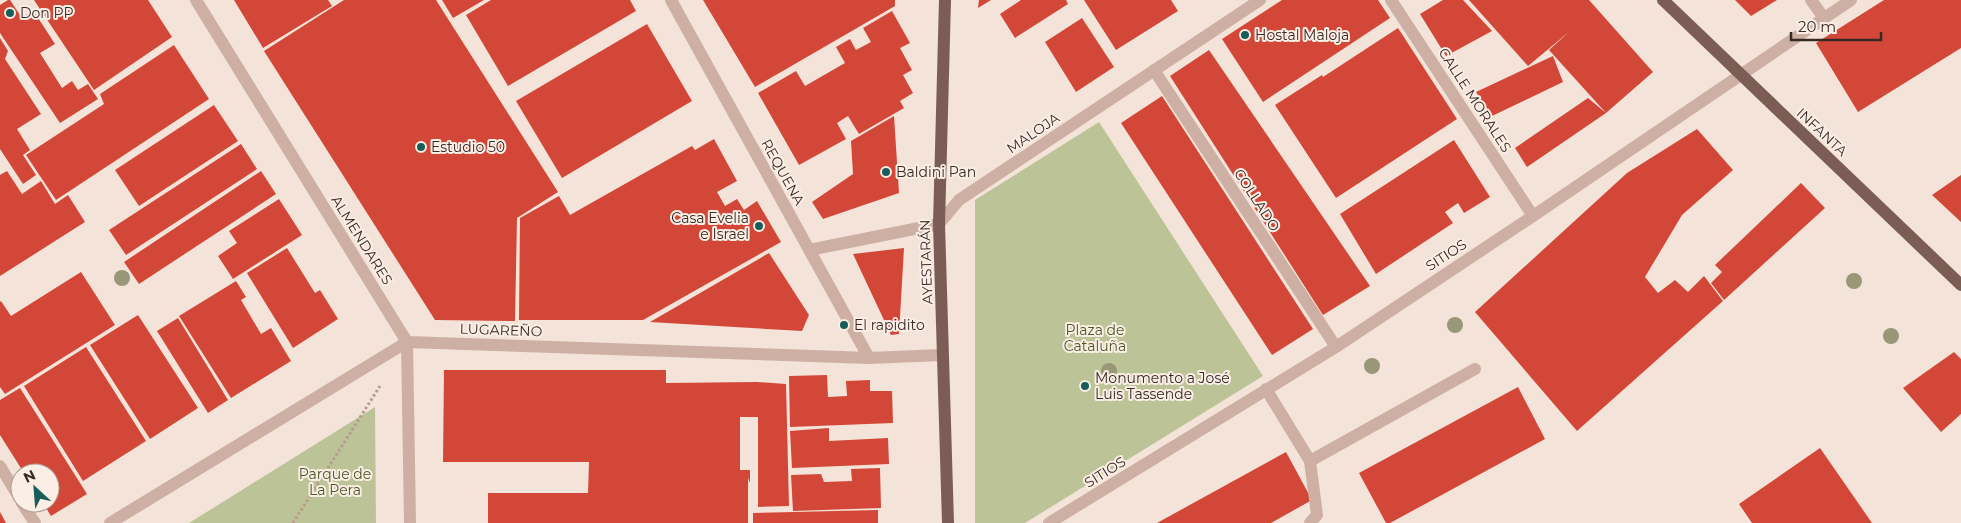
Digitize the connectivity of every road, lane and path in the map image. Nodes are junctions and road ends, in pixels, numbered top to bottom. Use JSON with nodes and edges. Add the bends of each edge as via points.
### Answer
{"nodes":[{"id":1,"x":196,"y":0,"type":"edge"},
{"id":2,"x":671,"y":0,"type":"edge"},
{"id":3,"x":945,"y":0,"type":"edge"},
{"id":4,"x":1260,"y":0,"type":"edge"},
{"id":5,"x":1391,"y":0,"type":"edge"},
{"id":6,"x":1664,"y":0,"type":"edge"},
{"id":7,"x":1811,"y":0,"type":"edge"},
{"id":8,"x":1851,"y":0,"type":"edge"},
{"id":9,"x":1824,"y":18,"type":"junction"},
{"id":10,"x":1154,"y":70,"type":"junction"},
{"id":11,"x":1740,"y":74,"type":"junction"},
{"id":12,"x":1533,"y":216,"type":"junction"},
{"id":13,"x":939,"y":224,"type":"junction"},
{"id":14,"x":809,"y":250,"type":"junction"},
{"id":15,"x":1961,"y":285,"type":"edge"},
{"id":16,"x":407,"y":342,"type":"junction"},
{"id":17,"x":1336,"y":347,"type":"junction"},
{"id":18,"x":942,"y":355,"type":"junction"},
{"id":19,"x":869,"y":358,"type":"junction"},
{"id":20,"x":1475,"y":369,"type":"dead end"},
{"id":21,"x":381,"y":383,"type":"dead end"},
{"id":22,"x":1266,"y":389,"type":"junction"},
{"id":23,"x":1310,"y":461,"type":"junction"},
{"id":24,"x":0,"y":466,"type":"edge"},
{"id":25,"x":10,"y":482,"type":"edge"},
{"id":26,"x":110,"y":523,"type":"edge"},
{"id":27,"x":293,"y":523,"type":"edge"},
{"id":28,"x":410,"y":523,"type":"edge"},
{"id":29,"x":948,"y":523,"type":"edge"},
{"id":30,"x":1049,"y":523,"type":"edge"},
{"id":31,"x":1310,"y":523,"type":"edge"}],
"edges":[{"from":1,"to":16,"type":"street","name":"ALMENDARES"},
{"from":2,"to":14,"type":"street","name":"REQUENA"},
{"from":3,"to":13,"type":"main road","name":"AYESTARÁN"},
{"from":4,"to":10,"type":"street","name":"MALOJA"},
{"from":5,"to":12,"type":"street","name":"CALLE MORALES"},
{"from":6,"to":11,"type":"main road","name":"INFANTA"},
{"from":7,"to":9,"type":"street"},
{"from":8,"to":9,"type":"street","name":"SITIOS"},
{"from":9,"to":11,"type":"street","name":"SITIOS"},
{"from":10,"to":13,"type":"street","name":"MALOJA","via":[[959,200]]},
{"from":10,"to":17,"type":"street","name":"COLLADO"},
{"from":11,"to":12,"type":"street","name":"SITIOS"},
{"from":11,"to":15,"type":"main road","name":"INFANTA"},
{"from":12,"to":17,"type":"street","name":"SITIOS"},
{"from":13,"to":14,"type":"street"},
{"from":13,"to":18,"type":"main road","name":"AYESTARÁN"},
{"from":14,"to":19,"type":"street","name":"REQUENA"},
{"from":16,"to":19,"type":"street","name":"LUGAREÑO"},
{"from":16,"to":26,"type":"street"},
{"from":16,"to":28,"type":"street"},
{"from":17,"to":22,"type":"street","name":"SITIOS"},
{"from":18,"to":19,"type":"street","name":"LUGAREÑO"},
{"from":18,"to":29,"type":"main road","name":"AYESTARÁN"},
{"from":20,"to":23,"type":"street"},
{"from":21,"to":27,"type":"path"},
{"from":22,"to":23,"type":"street"},
{"from":22,"to":30,"type":"street","name":"SITIOS"},
{"from":23,"to":31,"type":"street","via":[[1317,515]]},
{"from":24,"to":25,"type":"street"}]}
